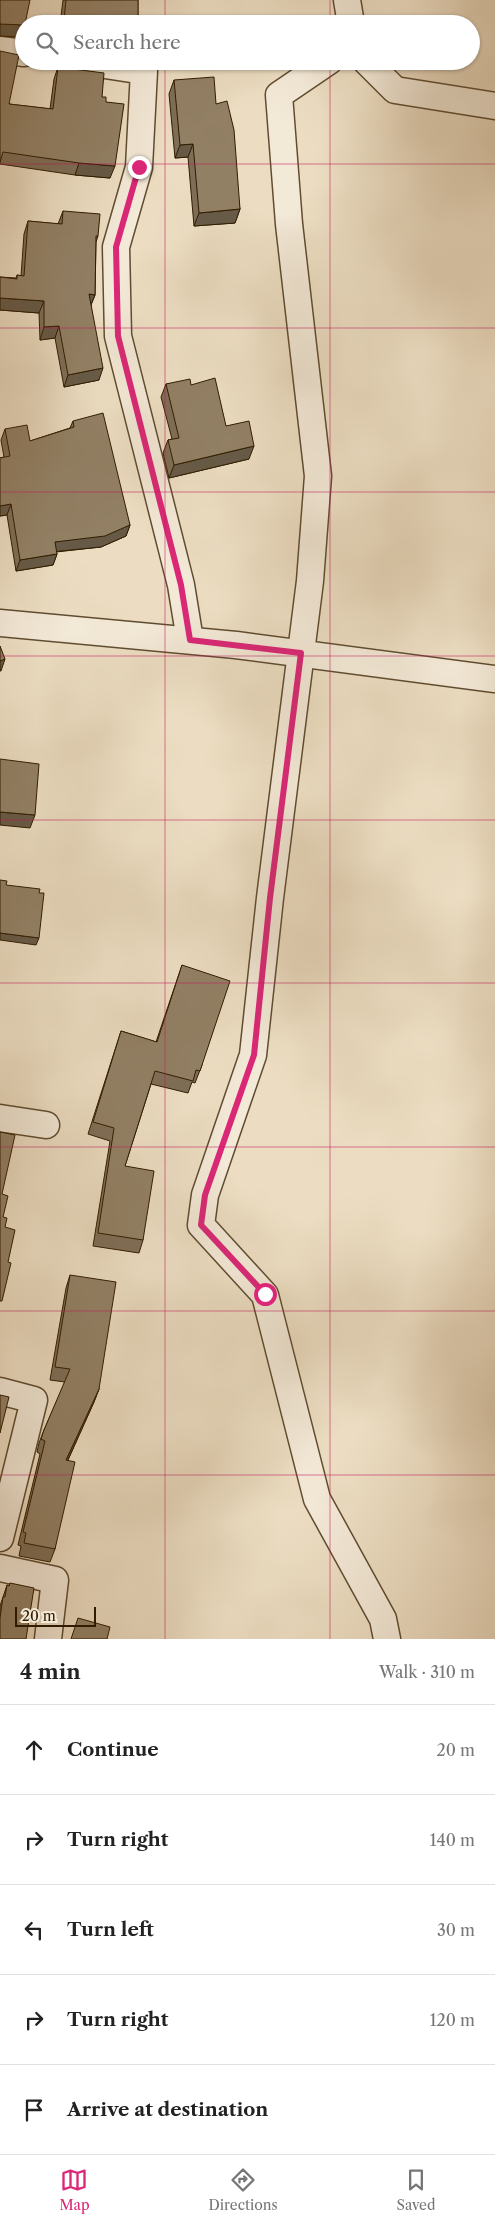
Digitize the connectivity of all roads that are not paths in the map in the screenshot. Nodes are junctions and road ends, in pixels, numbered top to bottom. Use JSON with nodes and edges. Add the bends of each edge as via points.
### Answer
{"nodes":[{"id":1,"x":347,"y":0,"type":"edge"},
{"id":2,"x":350,"y":15,"type":"edge"},
{"id":3,"x":0,"y":50,"type":"edge"},
{"id":4,"x":15,"y":52,"type":"edge"},
{"id":5,"x":138,"y":70,"type":"edge"},
{"id":6,"x":316,"y":70,"type":"edge"},
{"id":7,"x":375,"y":70,"type":"edge"},
{"id":8,"x":495,"y":106,"type":"edge"},
{"id":9,"x":0,"y":623,"type":"edge"},
{"id":10,"x":190,"y":640,"type":"junction"},
{"id":11,"x":301,"y":653,"type":"junction"},
{"id":12,"x":495,"y":679,"type":"edge"},
{"id":13,"x":0,"y":1118,"type":"edge"},
{"id":14,"x":46,"y":1125,"type":"dead end"},
{"id":15,"x":0,"y":1391,"type":"edge"},
{"id":16,"x":0,"y":1538,"type":"edge"},
{"id":17,"x":0,"y":1568,"type":"edge"},
{"id":18,"x":48,"y":1639,"type":"edge"},
{"id":19,"x":386,"y":1639,"type":"edge"}],
"edges":[{"from":1,"to":2,"type":"street"},
{"from":3,"to":4,"type":"street"},
{"from":5,"to":10,"type":"street","via":[[144,71],[139,167],[116,247],[118,336],[181,585]]},
{"from":6,"to":11,"type":"street","via":[[279,96],[289,224],[318,476]]},
{"from":7,"to":8,"type":"street","via":[[395,90]]},
{"from":9,"to":10,"type":"street"},
{"from":10,"to":11,"type":"street"},
{"from":11,"to":12,"type":"street"},
{"from":11,"to":19,"type":"street","via":[[254,1055],[205,1195],[201,1225],[265,1294],[317,1499],[384,1619]]},
{"from":13,"to":14,"type":"street"},
{"from":15,"to":16,"type":"street","via":[[34,1400]]},
{"from":17,"to":18,"type":"street","via":[[55,1580]]}]}
